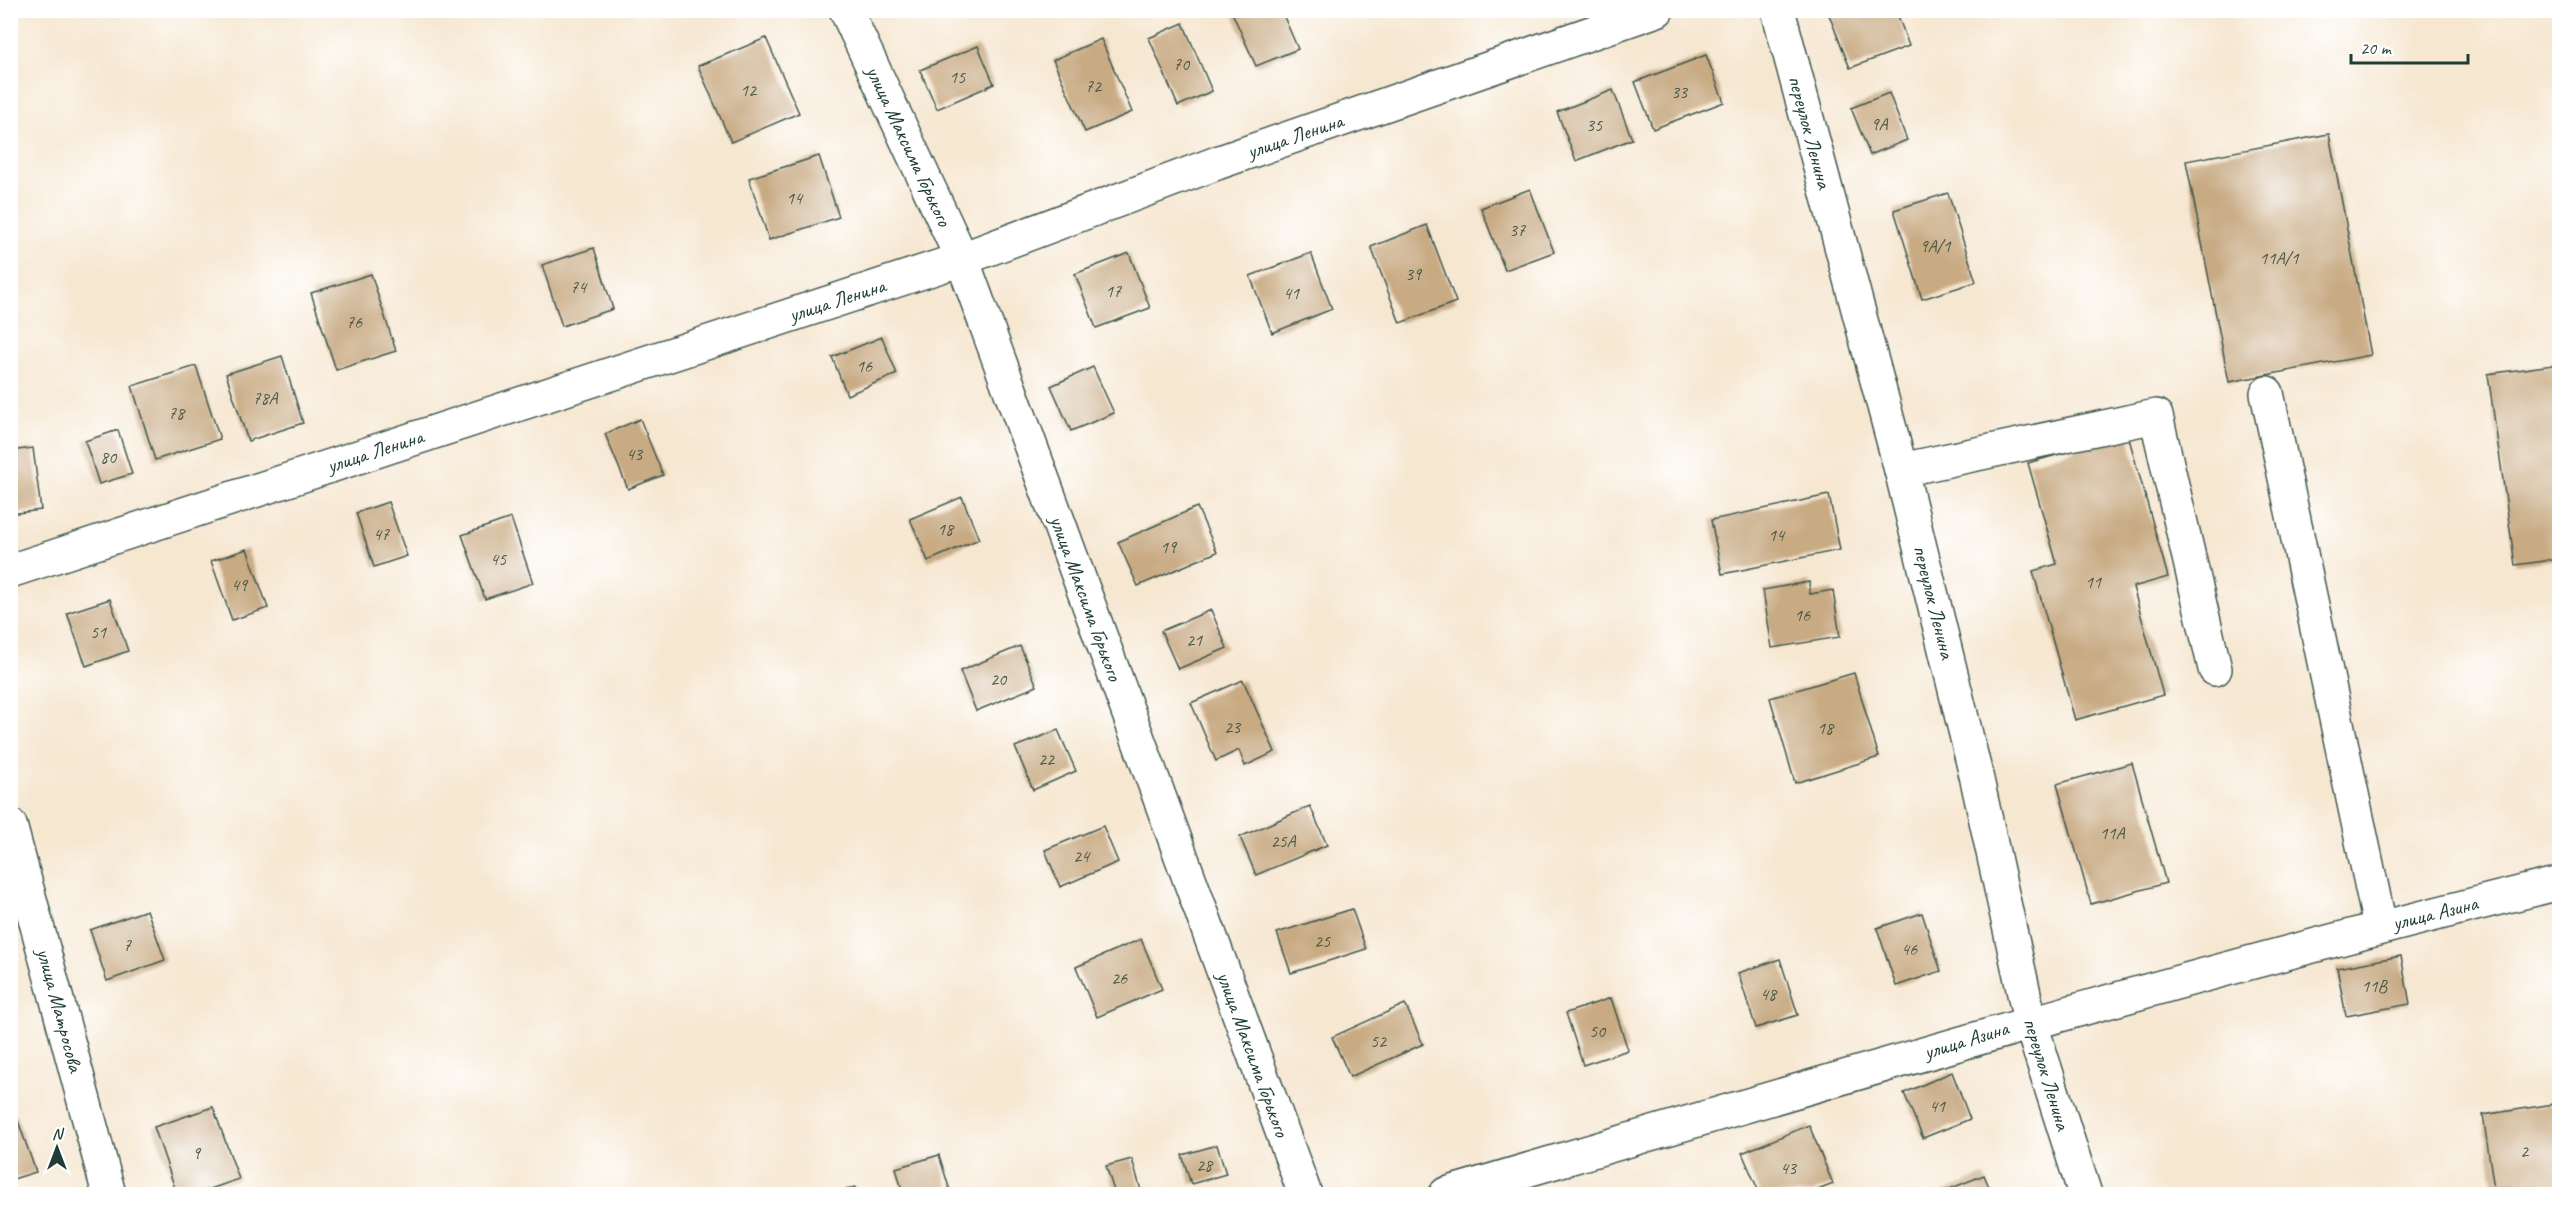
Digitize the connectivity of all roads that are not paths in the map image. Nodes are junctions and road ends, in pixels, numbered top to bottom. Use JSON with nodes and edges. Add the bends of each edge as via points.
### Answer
{"nodes":[{"id":1,"x":846,"y":10,"type":"edge"},
{"id":2,"x":1657,"y":10,"type":"edge"},
{"id":3,"x":1778,"y":10,"type":"edge"},
{"id":4,"x":962,"y":259,"type":"junction"},
{"id":5,"x":2267,"y":393,"type":"dead end"},
{"id":6,"x":1901,"y":470,"type":"junction"},
{"id":7,"x":10,"y":571,"type":"edge"},
{"id":8,"x":2215,"y":669,"type":"dead end"},
{"id":9,"x":10,"y":825,"type":"edge"},
{"id":10,"x":2559,"y":883,"type":"edge"},
{"id":11,"x":2380,"y":926,"type":"junction"},
{"id":12,"x":2030,"y":1021,"type":"junction"},
{"id":13,"x":109,"y":1194,"type":"edge"},
{"id":14,"x":1305,"y":1194,"type":"edge"},
{"id":15,"x":1446,"y":1194,"type":"edge"},
{"id":16,"x":2085,"y":1194,"type":"edge"}],
"edges":[{"from":1,"to":4,"type":"street","name":"улица Максима Горького"},
{"from":2,"to":4,"type":"street","name":"улица Ленина","via":[[1217,163]]},
{"from":3,"to":6,"type":"street","name":"переулок Ленина"},
{"from":4,"to":7,"type":"street","name":"улица Ленина"},
{"from":4,"to":14,"type":"street","name":"улица Максима Горького"},
{"from":5,"to":11,"type":"street"},
{"from":6,"to":8,"type":"street","via":[[2156,416]]},
{"from":6,"to":12,"type":"street","name":"переулок Ленина","via":[[1976,775]]},
{"from":9,"to":13,"type":"street","name":"улица Матросова"},
{"from":10,"to":11,"type":"street","name":"улица Азина"},
{"from":11,"to":12,"type":"street","name":"улица Азина"},
{"from":12,"to":15,"type":"street","name":"улица Азина"},
{"from":12,"to":16,"type":"street","name":"переулок Ленина"}]}
